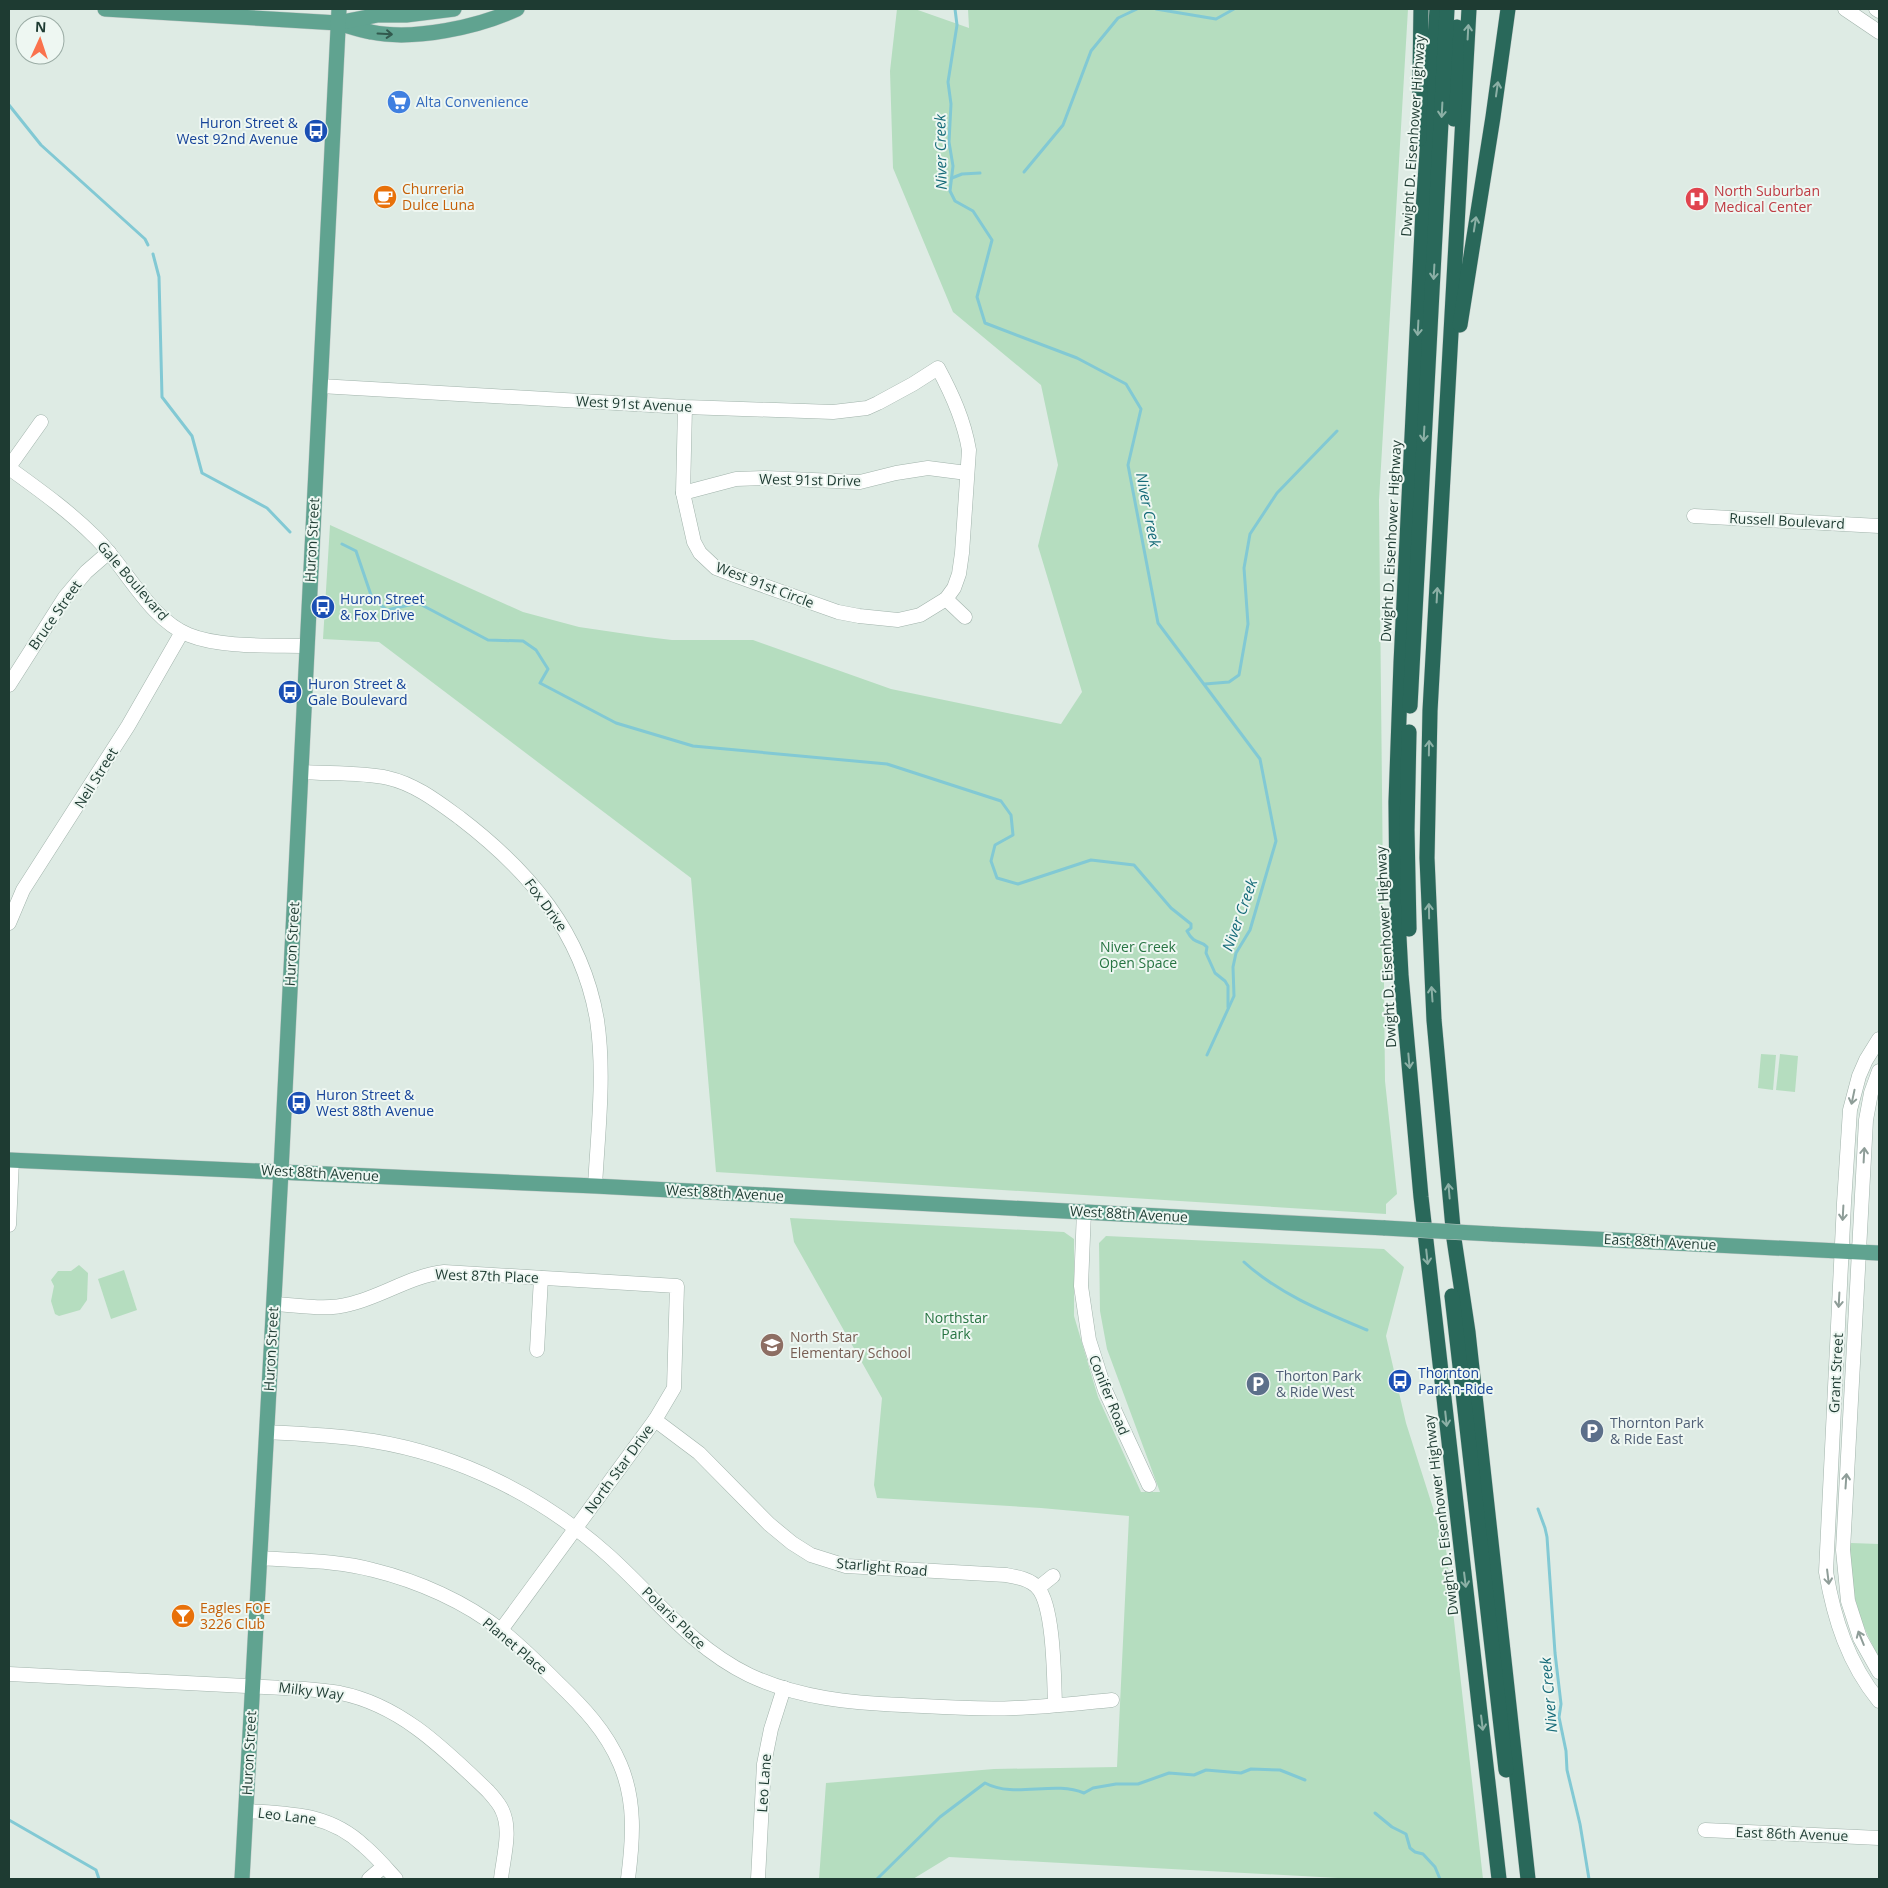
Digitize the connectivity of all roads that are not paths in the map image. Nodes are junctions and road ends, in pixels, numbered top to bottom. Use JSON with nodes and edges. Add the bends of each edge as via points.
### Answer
{"nodes":[{"id":1,"x":105,"y":9,"type":"edge"},
{"id":2,"x":454,"y":9,"type":"edge"},
{"id":3,"x":517,"y":9,"type":"edge"},
{"id":4,"x":1421,"y":9,"type":"edge"},
{"id":5,"x":1437,"y":9,"type":"edge"},
{"id":6,"x":1448,"y":9,"type":"edge"},
{"id":7,"x":1457,"y":9,"type":"edge"},
{"id":8,"x":1469,"y":9,"type":"edge"},
{"id":9,"x":1508,"y":9,"type":"edge"},
{"id":10,"x":1845,"y":9,"type":"edge"},
{"id":11,"x":1876,"y":9,"type":"edge"},
{"id":12,"x":1879,"y":11,"type":"edge"},
{"id":13,"x":338,"y":16,"type":"edge"},
{"id":14,"x":1879,"y":32,"type":"edge"},
{"id":15,"x":1423,"y":210,"type":"junction"},
{"id":16,"x":1458,"y":220,"type":"junction"},
{"id":17,"x":938,"y":368,"type":"joint"},
{"id":18,"x":320,"y":386,"type":"junction"},
{"id":19,"x":685,"y":407,"type":"junction"},
{"id":20,"x":41,"y":422,"type":"dead end"},
{"id":21,"x":1446,"y":428,"type":"junction"},
{"id":22,"x":9,"y":467,"type":"edge"},
{"id":23,"x":967,"y":473,"type":"junction"},
{"id":24,"x":683,"y":493,"type":"junction"},
{"id":25,"x":1694,"y":516,"type":"dead end"},
{"id":26,"x":1879,"y":526,"type":"edge"},
{"id":27,"x":109,"y":552,"type":"junction"},
{"id":28,"x":946,"y":599,"type":"junction"},
{"id":29,"x":965,"y":617,"type":"dead end"},
{"id":30,"x":182,"y":632,"type":"junction"},
{"id":31,"x":307,"y":646,"type":"junction"},
{"id":32,"x":9,"y":685,"type":"edge"},
{"id":33,"x":301,"y":772,"type":"junction"},
{"id":34,"x":9,"y":923,"type":"edge"},
{"id":35,"x":1404,"y":1012,"type":"junction"},
{"id":36,"x":1879,"y":1039,"type":"edge"},
{"id":37,"x":1879,"y":1071,"type":"edge"},
{"id":38,"x":10,"y":1160,"type":"edge"},
{"id":39,"x":281,"y":1171,"type":"junction"},
{"id":40,"x":596,"y":1186,"type":"junction"},
{"id":41,"x":1084,"y":1211,"type":"junction"},
{"id":42,"x":9,"y":1225,"type":"edge"},
{"id":43,"x":1447,"y":1235,"type":"junction"},
{"id":44,"x":1842,"y":1251,"type":"junction"},
{"id":45,"x":1859,"y":1252,"type":"junction"},
{"id":46,"x":1879,"y":1253,"type":"edge"},
{"id":47,"x":541,"y":1278,"type":"junction"},
{"id":48,"x":676,"y":1286,"type":"joint"},
{"id":49,"x":274,"y":1304,"type":"junction"},
{"id":50,"x":537,"y":1350,"type":"dead end"},
{"id":51,"x":655,"y":1420,"type":"junction"},
{"id":52,"x":267,"y":1432,"type":"junction"},
{"id":53,"x":1149,"y":1485,"type":"dead end"},
{"id":54,"x":576,"y":1528,"type":"junction"},
{"id":55,"x":260,"y":1558,"type":"junction"},
{"id":56,"x":1054,"y":1576,"type":"dead end"},
{"id":57,"x":1038,"y":1588,"type":"junction"},
{"id":58,"x":501,"y":1630,"type":"junction"},
{"id":59,"x":1879,"y":1672,"type":"edge"},
{"id":60,"x":9,"y":1674,"type":"edge"},
{"id":61,"x":253,"y":1686,"type":"junction"},
{"id":62,"x":784,"y":1688,"type":"junction"},
{"id":63,"x":1112,"y":1700,"type":"dead end"},
{"id":64,"x":1879,"y":1701,"type":"edge"},
{"id":65,"x":1056,"y":1705,"type":"junction"},
{"id":66,"x":246,"y":1811,"type":"junction"},
{"id":67,"x":1705,"y":1830,"type":"dead end"},
{"id":68,"x":1879,"y":1838,"type":"edge"},
{"id":69,"x":384,"y":1866,"type":"junction"},
{"id":70,"x":242,"y":1879,"type":"edge"},
{"id":71,"x":369,"y":1879,"type":"edge"},
{"id":72,"x":396,"y":1879,"type":"edge"},
{"id":73,"x":500,"y":1879,"type":"edge"},
{"id":74,"x":628,"y":1879,"type":"edge"},
{"id":75,"x":758,"y":1879,"type":"edge"},
{"id":76,"x":1499,"y":1879,"type":"edge"},
{"id":77,"x":1518,"y":1879,"type":"edge"},
{"id":78,"x":1528,"y":1879,"type":"edge"}],
"edges":[{"from":1,"to":13,"type":"main road"},
{"from":2,"to":13,"type":"main road","via":[[406,15]]},
{"from":13,"to":3,"type":"main road","one_way":true,"via":[[373,33],[419,34],[472,26]]},
{"from":4,"to":15,"type":"highway","via":[[1418,182]]},
{"from":5,"to":15,"type":"highway","name":"Dwight D. Eisenhower Highway"},
{"from":6,"to":35,"type":"highway","one_way":true,"via":[[1410,702],[1407,850],[1410,975]]},
{"from":7,"to":16,"type":"highway","via":[[1453,150]]},
{"from":16,"to":8,"type":"highway","one_way":true},
{"from":21,"to":9,"type":"highway","one_way":true},
{"from":10,"to":14,"type":"street"},
{"from":11,"to":12,"type":"street"},
{"from":13,"to":18,"type":"main road","name":"Huron Street"},
{"from":15,"to":35,"type":"highway","name":"Dwight D. Eisenhower Highway","one_way":true,"via":[[1397,777],[1397,900]]},
{"from":16,"to":21,"type":"highway"},
{"from":17,"to":19,"type":"street","name":"West 91st Avenue","via":[[878,403],[846,412]]},
{"from":17,"to":23,"type":"street","name":"West 91st Circle","via":[[954,397],[966,435],[969,450]]},
{"from":18,"to":19,"type":"street","name":"West 91st Avenue"},
{"from":18,"to":31,"type":"main road","name":"Huron Street"},
{"from":19,"to":24,"type":"street","name":"West 91st Circle"},
{"from":20,"to":22,"type":"street"},
{"from":43,"to":21,"type":"highway","one_way":true,"via":[[1427,858],[1430,711]]},
{"from":22,"to":27,"type":"street","name":"Gale Boulevard","via":[[68,513]]},
{"from":23,"to":24,"type":"street","name":"West 91st Drive","via":[[928,468],[860,482],[736,480]]},
{"from":23,"to":28,"type":"street","name":"West 91st Circle","via":[[959,574]]},
{"from":24,"to":28,"type":"street","name":"West 91st Circle","via":[[694,542],[700,553],[716,568],[838,612],[907,619]]},
{"from":25,"to":26,"type":"street","name":"Russell Boulevard"},
{"from":27,"to":30,"type":"street","name":"Gale Boulevard","via":[[157,612]]},
{"from":27,"to":32,"type":"street","name":"Bruce Street","via":[[64,597]]},
{"from":28,"to":29,"type":"street"},
{"from":30,"to":31,"type":"street","name":"Gale Boulevard","via":[[201,640]]},
{"from":30,"to":34,"type":"street","name":"Neil Street","via":[[128,726],[23,890]]},
{"from":31,"to":33,"type":"main road","name":"Huron Street"},
{"from":33,"to":39,"type":"main road","name":"Huron Street"},
{"from":33,"to":40,"type":"street","name":"Fox Drive","via":[[388,778],[428,795],[495,846],[553,910],[578,959],[596,1017],[600,1060]]},
{"from":35,"to":76,"type":"highway","name":"Dwight D. Eisenhower Highway","one_way":true,"via":[[1422,1207]]},
{"from":36,"to":44,"type":"street","name":"Grant Street","one_way":true,"via":[[1859,1076],[1850,1110]]},
{"from":45,"to":37,"type":"street","name":"Grant Street","one_way":true,"via":[[1866,1120]]},
{"from":38,"to":39,"type":"main road","name":"West 88th Avenue"},
{"from":38,"to":42,"type":"street"},
{"from":39,"to":40,"type":"main road","name":"West 88th Avenue"},
{"from":39,"to":49,"type":"main road","name":"Huron Street"},
{"from":40,"to":41,"type":"main road","name":"West 88th Avenue"},
{"from":41,"to":43,"type":"main road","name":"West 88th Avenue","bridge":true,"via":[[1385,1228]]},
{"from":41,"to":53,"type":"street","name":"Conifer Road","via":[[1081,1286],[1084,1320],[1102,1384]]},
{"from":43,"to":44,"type":"main road","name":"East 88th Avenue","bridge":true,"via":[[1492,1234]]},
{"from":43,"to":77,"type":"highway"},
{"from":43,"to":78,"type":"highway","via":[[1468,1332]]},
{"from":44,"to":45,"type":"main road","name":"East 88th Avenue"},
{"from":44,"to":64,"type":"street","name":"Grant Street","one_way":true,"via":[[1826,1572],[1835,1617],[1850,1656]]},
{"from":45,"to":46,"type":"main road","name":"East 88th Avenue"},
{"from":59,"to":45,"type":"street","name":"Grant Street","one_way":true,"via":[[1860,1638],[1848,1601],[1843,1550]]},
{"from":47,"to":48,"type":"street","name":"West 87th Place"},
{"from":47,"to":49,"type":"street","name":"West 87th Place","via":[[444,1272],[420,1276],[349,1305]]},
{"from":47,"to":50,"type":"street"},
{"from":48,"to":51,"type":"street","name":"North Star Drive","via":[[674,1388]]},
{"from":49,"to":52,"type":"main road","name":"Huron Street"},
{"from":51,"to":54,"type":"street","name":"North Star Drive"},
{"from":51,"to":57,"type":"street","name":"Starlight Road","via":[[699,1453],[769,1524],[811,1555],[846,1566],[1006,1575],[1024,1579]]},
{"from":52,"to":54,"type":"street","name":"Polaris Place","via":[[345,1437],[421,1452],[508,1486]]},
{"from":52,"to":55,"type":"main road","name":"Huron Street"},
{"from":54,"to":58,"type":"street","name":"North Star Drive"},
{"from":54,"to":62,"type":"street","name":"Polaris Place","via":[[708,1650],[751,1676]]},
{"from":55,"to":58,"type":"street","name":"Planet Place","via":[[324,1562],[374,1570],[436,1592]]},
{"from":55,"to":61,"type":"main road","name":"Huron Street"},
{"from":56,"to":57,"type":"street"},
{"from":57,"to":65,"type":"street","via":[[1048,1614]]},
{"from":58,"to":74,"type":"street","name":"Planet Place","via":[[582,1706],[608,1740],[630,1796],[633,1836]]},
{"from":60,"to":61,"type":"street","name":"Milky Way"},
{"from":61,"to":66,"type":"main road","name":"Huron Street"},
{"from":61,"to":73,"type":"street","name":"Milky Way","via":[[340,1693],[393,1713],[426,1734],[488,1791],[501,1808],[506,1837]]},
{"from":62,"to":65,"type":"street","name":"Polaris Place","via":[[867,1704],[991,1709]]},
{"from":62,"to":75,"type":"street","name":"Leo Lane","via":[[764,1764]]},
{"from":63,"to":65,"type":"street","name":"Polaris Place"},
{"from":66,"to":69,"type":"street","name":"Leo Lane","via":[[306,1816],[330,1823],[346,1831]]},
{"from":66,"to":70,"type":"main road","name":"Huron Street"},
{"from":67,"to":68,"type":"street","name":"East 86th Avenue"},
{"from":69,"to":71,"type":"street"},
{"from":69,"to":72,"type":"street","name":"Leo Lane"}]}
